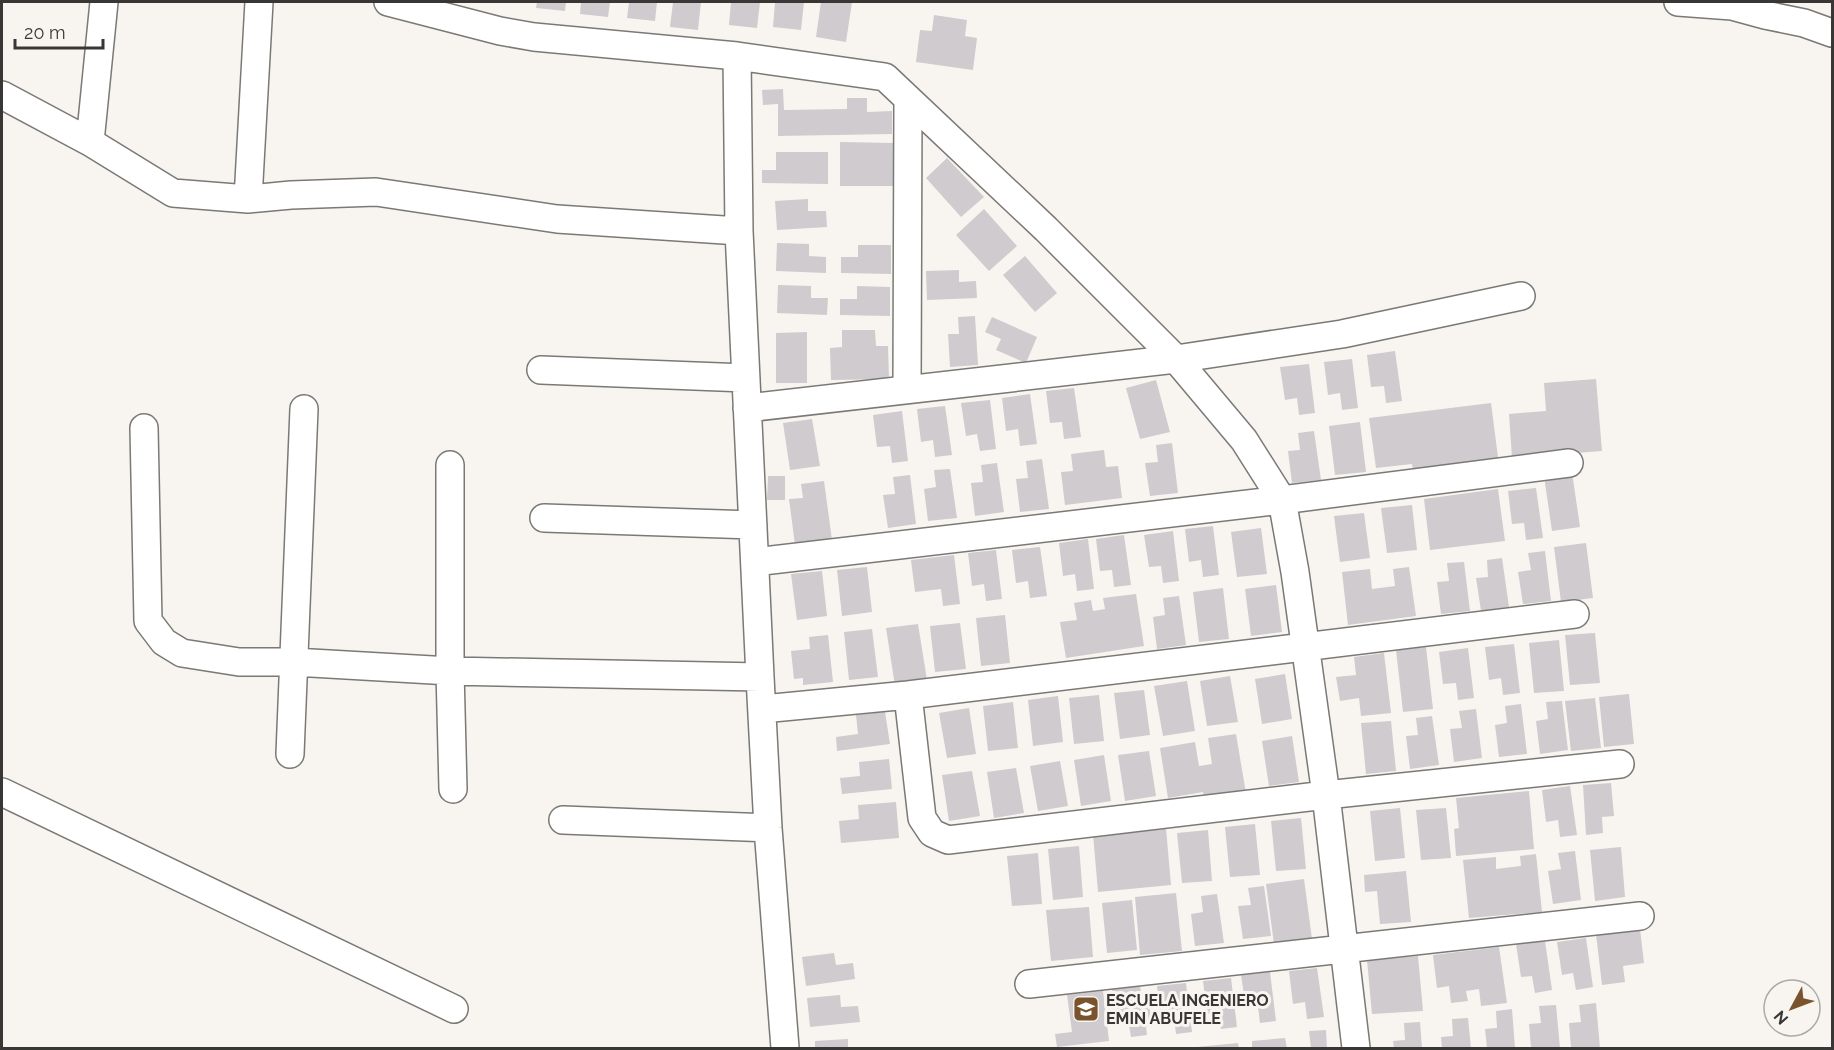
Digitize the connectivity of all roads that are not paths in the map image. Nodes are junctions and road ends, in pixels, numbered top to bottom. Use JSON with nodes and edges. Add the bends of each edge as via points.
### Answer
{"nodes":[{"id":1,"x":104,"y":2,"type":"edge"},
{"id":2,"x":259,"y":2,"type":"edge"},
{"id":3,"x":388,"y":2,"type":"edge"},
{"id":4,"x":1678,"y":2,"type":"edge"},
{"id":5,"x":1833,"y":33,"type":"edge"},
{"id":6,"x":737,"y":56,"type":"junction"},
{"id":7,"x":2,"y":95,"type":"edge"},
{"id":8,"x":908,"y":100,"type":"junction"},
{"id":9,"x":90,"y":142,"type":"junction"},
{"id":10,"x":248,"y":199,"type":"junction"},
{"id":11,"x":739,"y":231,"type":"junction"},
{"id":12,"x":1521,"y":296,"type":"dead end"},
{"id":13,"x":1176,"y":359,"type":"junction"},
{"id":14,"x":541,"y":370,"type":"dead end"},
{"id":15,"x":746,"y":378,"type":"junction"},
{"id":16,"x":907,"y":389,"type":"junction"},
{"id":17,"x":747,"y":408,"type":"junction"},
{"id":18,"x":304,"y":409,"type":"dead end"},
{"id":19,"x":144,"y":428,"type":"dead end"},
{"id":20,"x":1569,"y":463,"type":"dead end"},
{"id":21,"x":450,"y":465,"type":"dead end"},
{"id":22,"x":1282,"y":500,"type":"junction"},
{"id":23,"x":544,"y":518,"type":"dead end"},
{"id":24,"x":753,"y":525,"type":"junction"},
{"id":25,"x":755,"y":562,"type":"junction"},
{"id":26,"x":1575,"y":614,"type":"dead end"},
{"id":27,"x":1305,"y":646,"type":"junction"},
{"id":28,"x":294,"y":662,"type":"junction"},
{"id":29,"x":450,"y":671,"type":"junction"},
{"id":30,"x":760,"y":676,"type":"junction"},
{"id":31,"x":908,"y":695,"type":"junction"},
{"id":32,"x":762,"y":709,"type":"junction"},
{"id":33,"x":290,"y":754,"type":"dead end"},
{"id":34,"x":1620,"y":764,"type":"dead end"},
{"id":35,"x":453,"y":789,"type":"dead end"},
{"id":36,"x":2,"y":792,"type":"edge"},
{"id":37,"x":1326,"y":795,"type":"junction"},
{"id":38,"x":563,"y":820,"type":"dead end"},
{"id":39,"x":768,"y":828,"type":"junction"},
{"id":40,"x":1640,"y":916,"type":"dead end"},
{"id":41,"x":1344,"y":949,"type":"junction"},
{"id":42,"x":1029,"y":984,"type":"dead end"},
{"id":43,"x":454,"y":1009,"type":"dead end"},
{"id":44,"x":785,"y":1048,"type":"edge"},
{"id":45,"x":1356,"y":1048,"type":"edge"}],
"edges":[{"from":1,"to":9,"type":"street"},
{"from":2,"to":10,"type":"street"},
{"from":3,"to":6,"type":"street","via":[[534,37]]},
{"from":4,"to":5,"type":"street","via":[[1732,6]]},
{"from":6,"to":8,"type":"street","via":[[885,77]]},
{"from":6,"to":11,"type":"street"},
{"from":7,"to":9,"type":"street"},
{"from":8,"to":13,"type":"street","via":[[1046,229]]},
{"from":8,"to":16,"type":"street"},
{"from":9,"to":10,"type":"street","via":[[173,193]]},
{"from":10,"to":11,"type":"street","via":[[376,192],[557,219]]},
{"from":11,"to":15,"type":"street"},
{"from":12,"to":13,"type":"street","via":[[1342,334]]},
{"from":13,"to":16,"type":"street"},
{"from":13,"to":22,"type":"street","via":[[1244,440]]},
{"from":14,"to":15,"type":"street"},
{"from":15,"to":17,"type":"street"},
{"from":16,"to":17,"type":"street"},
{"from":17,"to":24,"type":"street"},
{"from":18,"to":28,"type":"street"},
{"from":19,"to":28,"type":"street","via":[[148,621],[164,642],[182,653],[239,662]]},
{"from":20,"to":22,"type":"street"},
{"from":21,"to":29,"type":"street"},
{"from":22,"to":25,"type":"street"},
{"from":22,"to":27,"type":"street"},
{"from":23,"to":24,"type":"street"},
{"from":24,"to":25,"type":"street"},
{"from":25,"to":30,"type":"street"},
{"from":26,"to":27,"type":"street"},
{"from":27,"to":31,"type":"street"},
{"from":27,"to":37,"type":"street"},
{"from":28,"to":29,"type":"street"},
{"from":28,"to":33,"type":"street"},
{"from":29,"to":30,"type":"street"},
{"from":29,"to":35,"type":"street"},
{"from":30,"to":32,"type":"street"},
{"from":31,"to":32,"type":"street"},
{"from":31,"to":37,"type":"street","via":[[922,818],[932,833],[948,840]]},
{"from":32,"to":39,"type":"street"},
{"from":34,"to":37,"type":"street"},
{"from":36,"to":43,"type":"street"},
{"from":37,"to":41,"type":"street"},
{"from":38,"to":39,"type":"street"},
{"from":39,"to":44,"type":"street"},
{"from":40,"to":41,"type":"street"},
{"from":41,"to":42,"type":"street"},
{"from":41,"to":45,"type":"street"}]}
